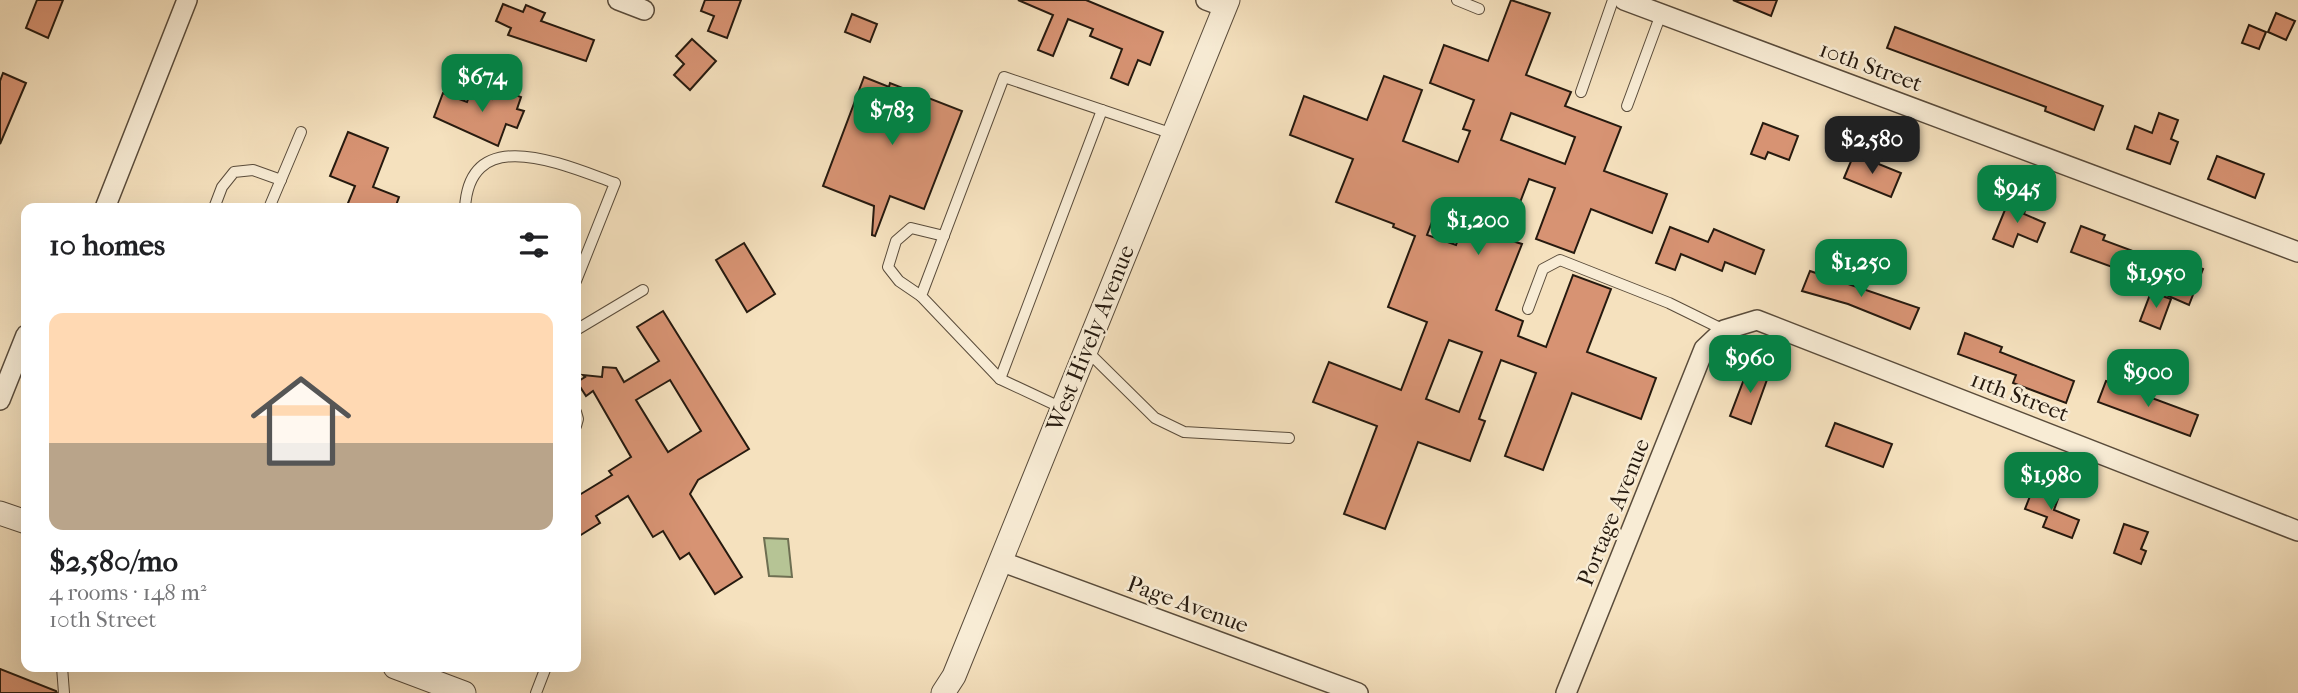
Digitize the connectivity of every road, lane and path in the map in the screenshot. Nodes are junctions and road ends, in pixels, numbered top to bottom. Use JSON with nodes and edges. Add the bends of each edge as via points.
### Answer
{"nodes":[{"id":1,"x":187,"y":0,"type":"edge"},
{"id":2,"x":618,"y":0,"type":"edge"},
{"id":3,"x":1457,"y":0,"type":"edge"},
{"id":4,"x":1613,"y":0,"type":"edge"},
{"id":5,"x":1624,"y":0,"type":"edge"},
{"id":6,"x":1219,"y":2,"type":"edge"},
{"id":7,"x":1479,"y":9,"type":"dead end"},
{"id":8,"x":644,"y":10,"type":"dead end"},
{"id":9,"x":1661,"y":14,"type":"junction"},
{"id":10,"x":1581,"y":92,"type":"dead end"},
{"id":11,"x":1627,"y":106,"type":"dead end"},
{"id":12,"x":1102,"y":110,"type":"junction"},
{"id":13,"x":302,"y":132,"type":"dead end"},
{"id":14,"x":1173,"y":134,"type":"junction"},
{"id":15,"x":281,"y":180,"type":"junction"},
{"id":16,"x":107,"y":203,"type":"edge"},
{"id":17,"x":216,"y":203,"type":"edge"},
{"id":18,"x":271,"y":203,"type":"edge"},
{"id":19,"x":465,"y":203,"type":"edge"},
{"id":20,"x":944,"y":236,"type":"junction"},
{"id":21,"x":2298,"y":252,"type":"edge"},
{"id":22,"x":581,"y":268,"type":"edge"},
{"id":23,"x":643,"y":289,"type":"dead end"},
{"id":24,"x":921,"y":296,"type":"junction"},
{"id":25,"x":1528,"y":309,"type":"dead end"},
{"id":26,"x":581,"y":327,"type":"edge"},
{"id":27,"x":1724,"y":330,"type":"junction"},
{"id":28,"x":21,"y":348,"type":"edge"},
{"id":29,"x":1086,"y":350,"type":"junction"},
{"id":30,"x":1000,"y":379,"type":"junction"},
{"id":31,"x":0,"y":400,"type":"edge"},
{"id":32,"x":1062,"y":408,"type":"junction"},
{"id":33,"x":1289,"y":438,"type":"dead end"},
{"id":34,"x":0,"y":513,"type":"edge"},
{"id":35,"x":21,"y":520,"type":"edge"},
{"id":36,"x":2298,"y":531,"type":"edge"},
{"id":37,"x":1000,"y":561,"type":"junction"},
{"id":38,"x":62,"y":672,"type":"edge"},
{"id":39,"x":544,"y":672,"type":"edge"},
{"id":40,"x":419,"y":677,"type":"edge"},
{"id":41,"x":951,"y":687,"type":"edge"},
{"id":42,"x":64,"y":693,"type":"edge"},
{"id":43,"x":464,"y":693,"type":"edge"},
{"id":44,"x":536,"y":693,"type":"edge"},
{"id":45,"x":1358,"y":693,"type":"edge"},
{"id":46,"x":1566,"y":693,"type":"edge"}],
"edges":[{"from":1,"to":16,"type":"street"},
{"from":2,"to":8,"type":"street"},
{"from":3,"to":7,"type":"lane"},
{"from":4,"to":10,"type":"lane"},
{"from":5,"to":9,"type":"street","name":"10th Street"},
{"from":6,"to":14,"type":"street","name":"West Hively Avenue"},
{"from":9,"to":11,"type":"lane"},
{"from":9,"to":21,"type":"street","name":"10th Street"},
{"from":12,"to":14,"type":"lane"},
{"from":12,"to":20,"type":"lane","via":[[1004,77]]},
{"from":12,"to":30,"type":"lane"},
{"from":13,"to":15,"type":"lane"},
{"from":14,"to":29,"type":"street","name":"West Hively Avenue"},
{"from":15,"to":17,"type":"lane","via":[[253,170],[234,172]]},
{"from":15,"to":18,"type":"lane"},
{"from":19,"to":22,"type":"lane","via":[[477,169],[511,154],[558,163],[615,183]]},
{"from":20,"to":24,"type":"lane"},
{"from":20,"to":24,"type":"lane","via":[[911,228],[896,241],[888,267]]},
{"from":23,"to":26,"type":"lane"},
{"from":24,"to":30,"type":"lane"},
{"from":25,"to":27,"type":"lane","via":[[1543,269],[1560,260]]},
{"from":27,"to":36,"type":"street","name":"11th Street","via":[[1757,320]]},
{"from":27,"to":46,"type":"street","name":"Portage Avenue","via":[[1704,349]]},
{"from":28,"to":31,"type":"street"},
{"from":29,"to":32,"type":"street","name":"West Hively Avenue"},
{"from":29,"to":33,"type":"lane","via":[[1155,418],[1184,432]]},
{"from":30,"to":32,"type":"lane"},
{"from":32,"to":37,"type":"street","name":"West Hively Avenue"},
{"from":34,"to":35,"type":"street"},
{"from":37,"to":41,"type":"street","name":"West Hively Avenue"},
{"from":37,"to":45,"type":"street","name":"Page Avenue"},
{"from":38,"to":42,"type":"lane"},
{"from":39,"to":44,"type":"lane"},
{"from":40,"to":43,"type":"street"}]}
